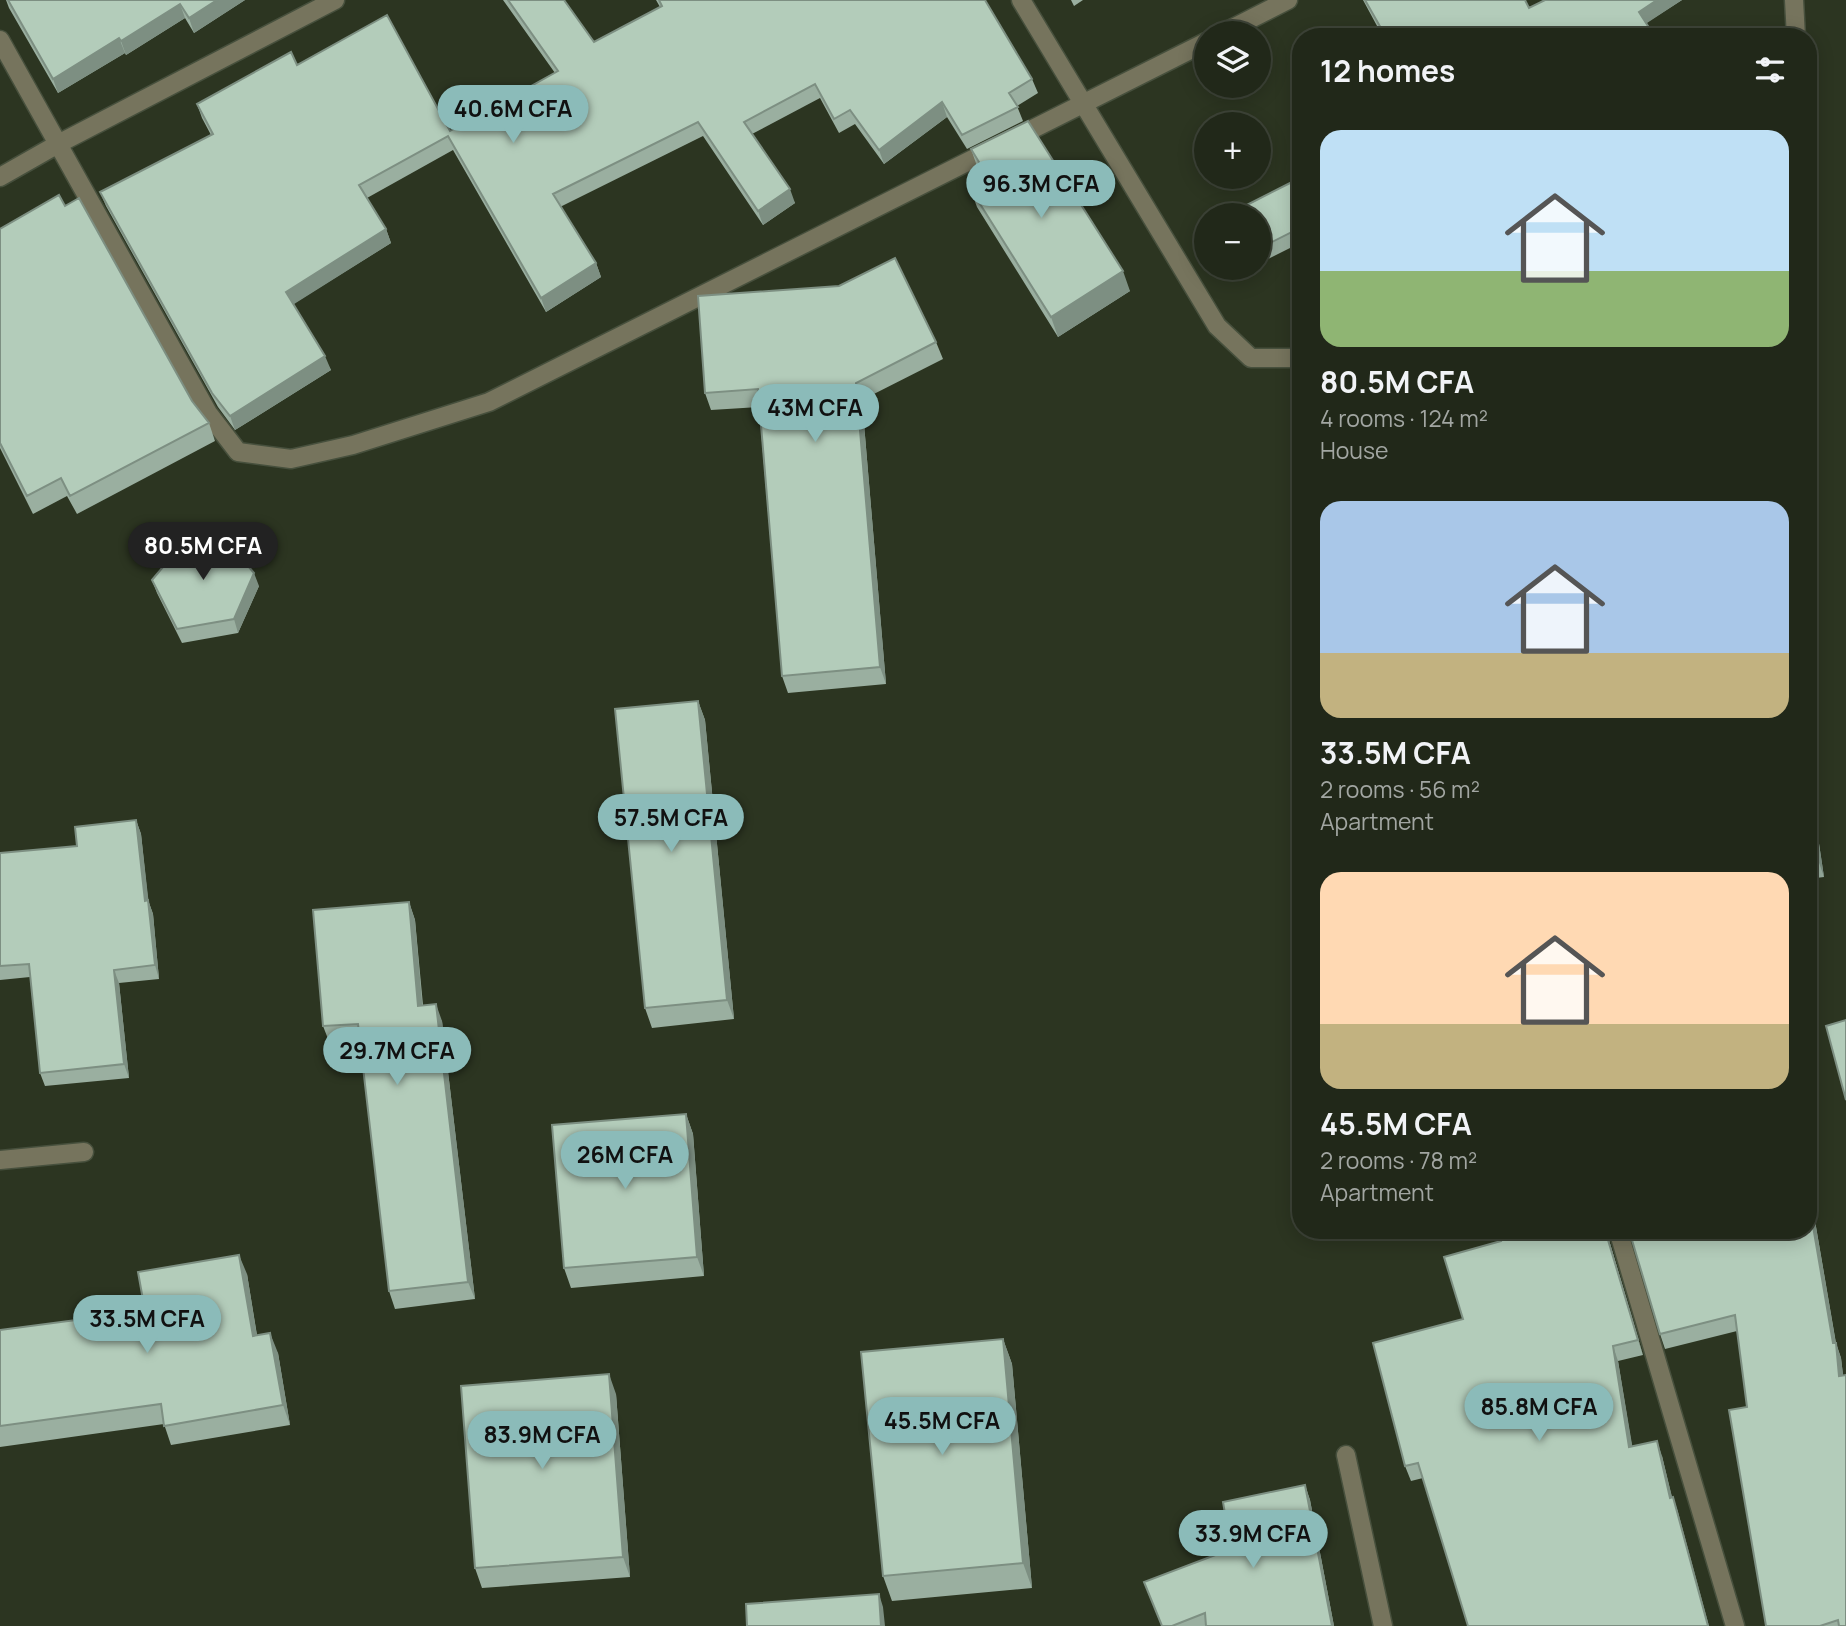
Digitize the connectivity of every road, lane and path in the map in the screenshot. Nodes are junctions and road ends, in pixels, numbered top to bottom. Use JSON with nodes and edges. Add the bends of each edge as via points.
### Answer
{"nodes":[{"id":1,"x":335,"y":0,"type":"edge"},
{"id":2,"x":1021,"y":0,"type":"edge"},
{"id":3,"x":1288,"y":0,"type":"edge"},
{"id":4,"x":1794,"y":0,"type":"edge"},
{"id":5,"x":1247,"y":21,"type":"edge"},
{"id":6,"x":1796,"y":28,"type":"edge"},
{"id":7,"x":0,"y":40,"type":"edge"},
{"id":8,"x":1194,"y":48,"type":"edge"},
{"id":9,"x":1085,"y":104,"type":"junction"},
{"id":10,"x":58,"y":144,"type":"junction"},
{"id":11,"x":0,"y":177,"type":"edge"},
{"id":12,"x":1292,"y":358,"type":"edge"},
{"id":13,"x":84,"y":1152,"type":"dead end"},
{"id":14,"x":0,"y":1160,"type":"edge"},
{"id":15,"x":1621,"y":1239,"type":"edge"},
{"id":16,"x":1346,"y":1455,"type":"dead end"},
{"id":17,"x":1383,"y":1626,"type":"edge"},
{"id":18,"x":1735,"y":1626,"type":"edge"}],
"edges":[{"from":1,"to":10,"type":"street"},
{"from":2,"to":9,"type":"street"},
{"from":3,"to":5,"type":"street"},
{"from":4,"to":6,"type":"street"},
{"from":7,"to":10,"type":"street"},
{"from":8,"to":9,"type":"street"},
{"from":9,"to":10,"type":"street","via":[[489,402],[353,446],[291,459],[238,452],[208,413]]},
{"from":9,"to":12,"type":"street","via":[[1217,326],[1251,358]]},
{"from":10,"to":11,"type":"street"},
{"from":13,"to":14,"type":"street"},
{"from":15,"to":18,"type":"street"},
{"from":16,"to":17,"type":"street"}]}
